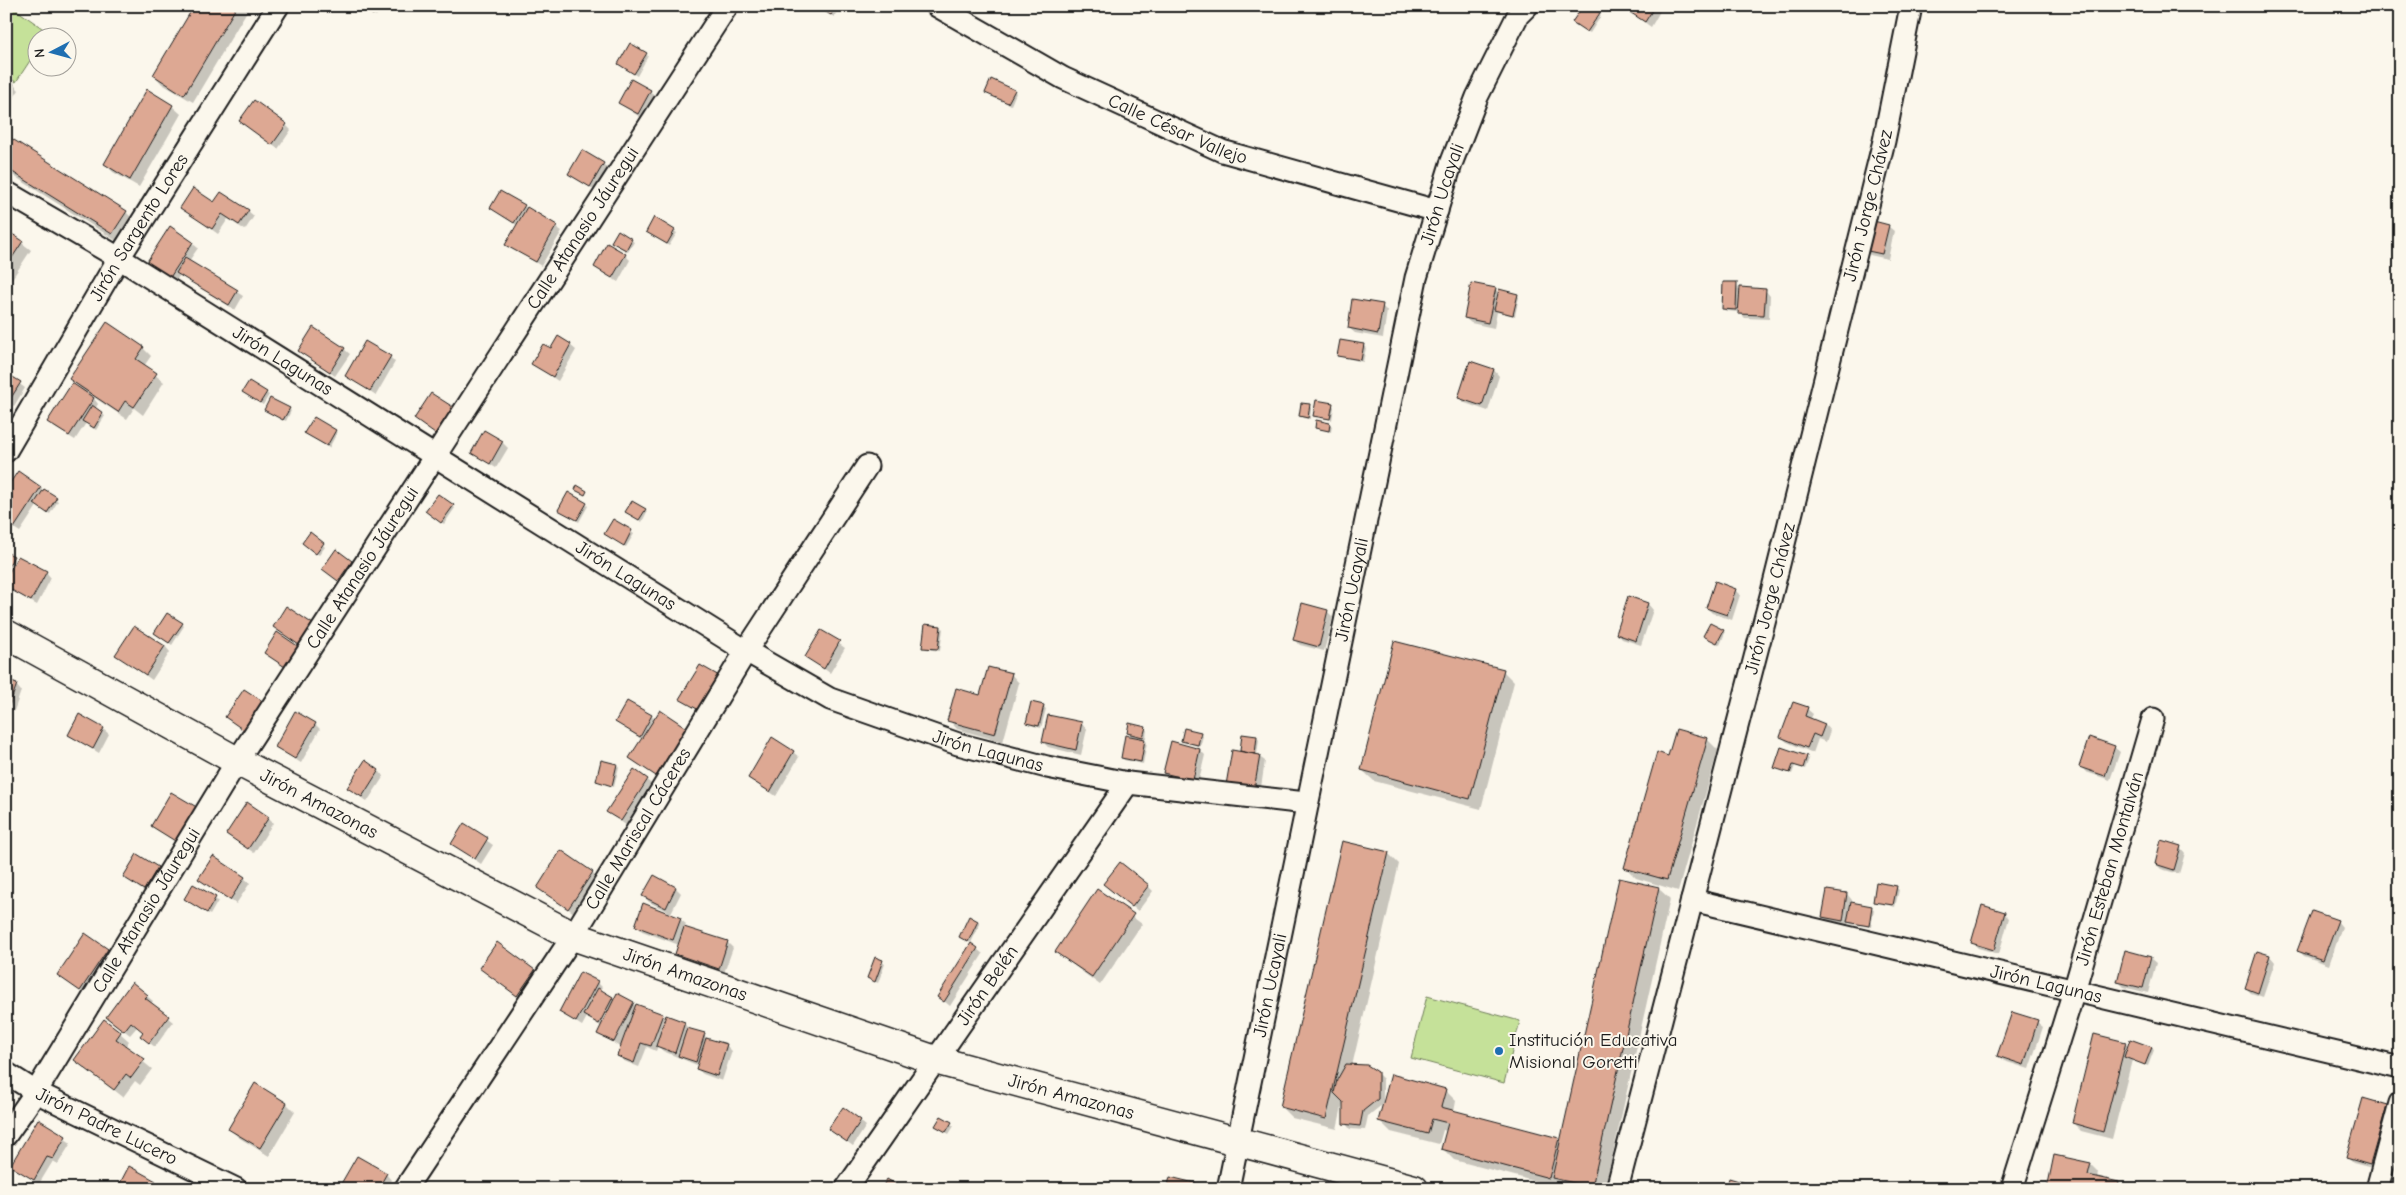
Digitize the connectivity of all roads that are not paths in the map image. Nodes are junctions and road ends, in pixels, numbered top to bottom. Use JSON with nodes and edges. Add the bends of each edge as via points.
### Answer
{"nodes":[{"id":1,"x":278,"y":6,"type":"edge"},
{"id":2,"x":727,"y":6,"type":"edge"},
{"id":3,"x":937,"y":6,"type":"edge"},
{"id":4,"x":1527,"y":6,"type":"edge"},
{"id":5,"x":1910,"y":6,"type":"edge"},
{"id":6,"x":6,"y":192,"type":"edge"},
{"id":7,"x":1437,"y":211,"type":"junction"},
{"id":8,"x":119,"y":258,"type":"junction"},
{"id":9,"x":6,"y":451,"type":"edge"},
{"id":10,"x":434,"y":457,"type":"junction"},
{"id":11,"x":867,"y":466,"type":"dead end"},
{"id":12,"x":6,"y":634,"type":"edge"},
{"id":13,"x":746,"y":651,"type":"junction"},
{"id":14,"x":2153,"y":719,"type":"dead end"},
{"id":15,"x":236,"y":761,"type":"junction"},
{"id":16,"x":1128,"y":784,"type":"junction"},
{"id":17,"x":1306,"y":802,"type":"junction"},
{"id":18,"x":1692,"y":900,"type":"junction"},
{"id":19,"x":573,"y":936,"type":"junction"},
{"id":20,"x":2074,"y":991,"type":"junction"},
{"id":21,"x":935,"y":1060,"type":"junction"},
{"id":22,"x":2400,"y":1068,"type":"edge"},
{"id":23,"x":6,"y":1073,"type":"edge"},
{"id":24,"x":36,"y":1092,"type":"junction"},
{"id":25,"x":2400,"y":1103,"type":"edge"},
{"id":26,"x":6,"y":1134,"type":"edge"},
{"id":27,"x":1238,"y":1143,"type":"junction"},
{"id":28,"x":236,"y":1189,"type":"edge"},
{"id":29,"x":405,"y":1189,"type":"edge"},
{"id":30,"x":846,"y":1189,"type":"edge"},
{"id":31,"x":1228,"y":1189,"type":"edge"},
{"id":32,"x":1414,"y":1189,"type":"edge"},
{"id":33,"x":1616,"y":1189,"type":"edge"},
{"id":34,"x":2012,"y":1189,"type":"edge"},
{"id":35,"x":2378,"y":1189,"type":"edge"}],
"edges":[{"from":1,"to":8,"type":"street","name":"Jirón Sargento Lores"},
{"from":2,"to":10,"type":"street","name":"Calle Atanasio Jáuregui"},
{"from":3,"to":7,"type":"street","name":"Calle César Vallejo","via":[[1063,78],[1222,151]]},
{"from":4,"to":7,"type":"street","name":"Jirón Ucayali","via":[[1518,15],[1477,97]]},
{"from":5,"to":18,"type":"street","name":"Jirón Jorge Chávez","via":[[1884,141]]},
{"from":6,"to":8,"type":"street","name":"Jirón Lagunas"},
{"from":7,"to":17,"type":"street","name":"Jirón Ucayali","via":[[1416,278]]},
{"from":8,"to":9,"type":"street","name":"Jirón Sargento Lores"},
{"from":8,"to":10,"type":"street","name":"Jirón Lagunas"},
{"from":10,"to":13,"type":"street","name":"Jirón Lagunas"},
{"from":10,"to":15,"type":"street","name":"Calle Atanasio Jáuregui"},
{"from":11,"to":13,"type":"street","name":"Calle Mariscal Cáceres"},
{"from":12,"to":15,"type":"street","name":"Jirón Amazonas"},
{"from":13,"to":16,"type":"street","name":"Jirón Lagunas","via":[[830,699],[886,720],[958,744]]},
{"from":13,"to":19,"type":"street","name":"Calle Mariscal Cáceres"},
{"from":14,"to":20,"type":"street","name":"Jirón Esteban Montalván"},
{"from":15,"to":19,"type":"street","name":"Jirón Amazonas"},
{"from":15,"to":24,"type":"street","name":"Calle Atanasio Jáuregui"},
{"from":16,"to":17,"type":"street","name":"Jirón Lagunas"},
{"from":16,"to":21,"type":"street","name":"Jirón Belén"},
{"from":17,"to":27,"type":"street","name":"Jirón Ucayali"},
{"from":18,"to":20,"type":"street","name":"Jirón Lagunas"},
{"from":18,"to":33,"type":"street","name":"Jirón Jorge Chávez"},
{"from":19,"to":21,"type":"street","name":"Jirón Amazonas"},
{"from":19,"to":29,"type":"street","name":"Calle Mariscal Cáceres"},
{"from":20,"to":22,"type":"street","name":"Jirón Lagunas"},
{"from":20,"to":34,"type":"street","name":"Jirón Esteban Montalván"},
{"from":21,"to":27,"type":"street","name":"Jirón Amazonas"},
{"from":21,"to":30,"type":"street","name":"Jirón Belén"},
{"from":23,"to":24,"type":"street","name":"Jirón Padre Lucero"},
{"from":24,"to":26,"type":"street","name":"Calle Atanasio Jáuregui"},
{"from":24,"to":28,"type":"street","name":"Jirón Padre Lucero"},
{"from":25,"to":35,"type":"street"},
{"from":27,"to":31,"type":"street","name":"Jirón Ucayali"},
{"from":27,"to":32,"type":"street","name":"Jirón Amazonas"}]}
